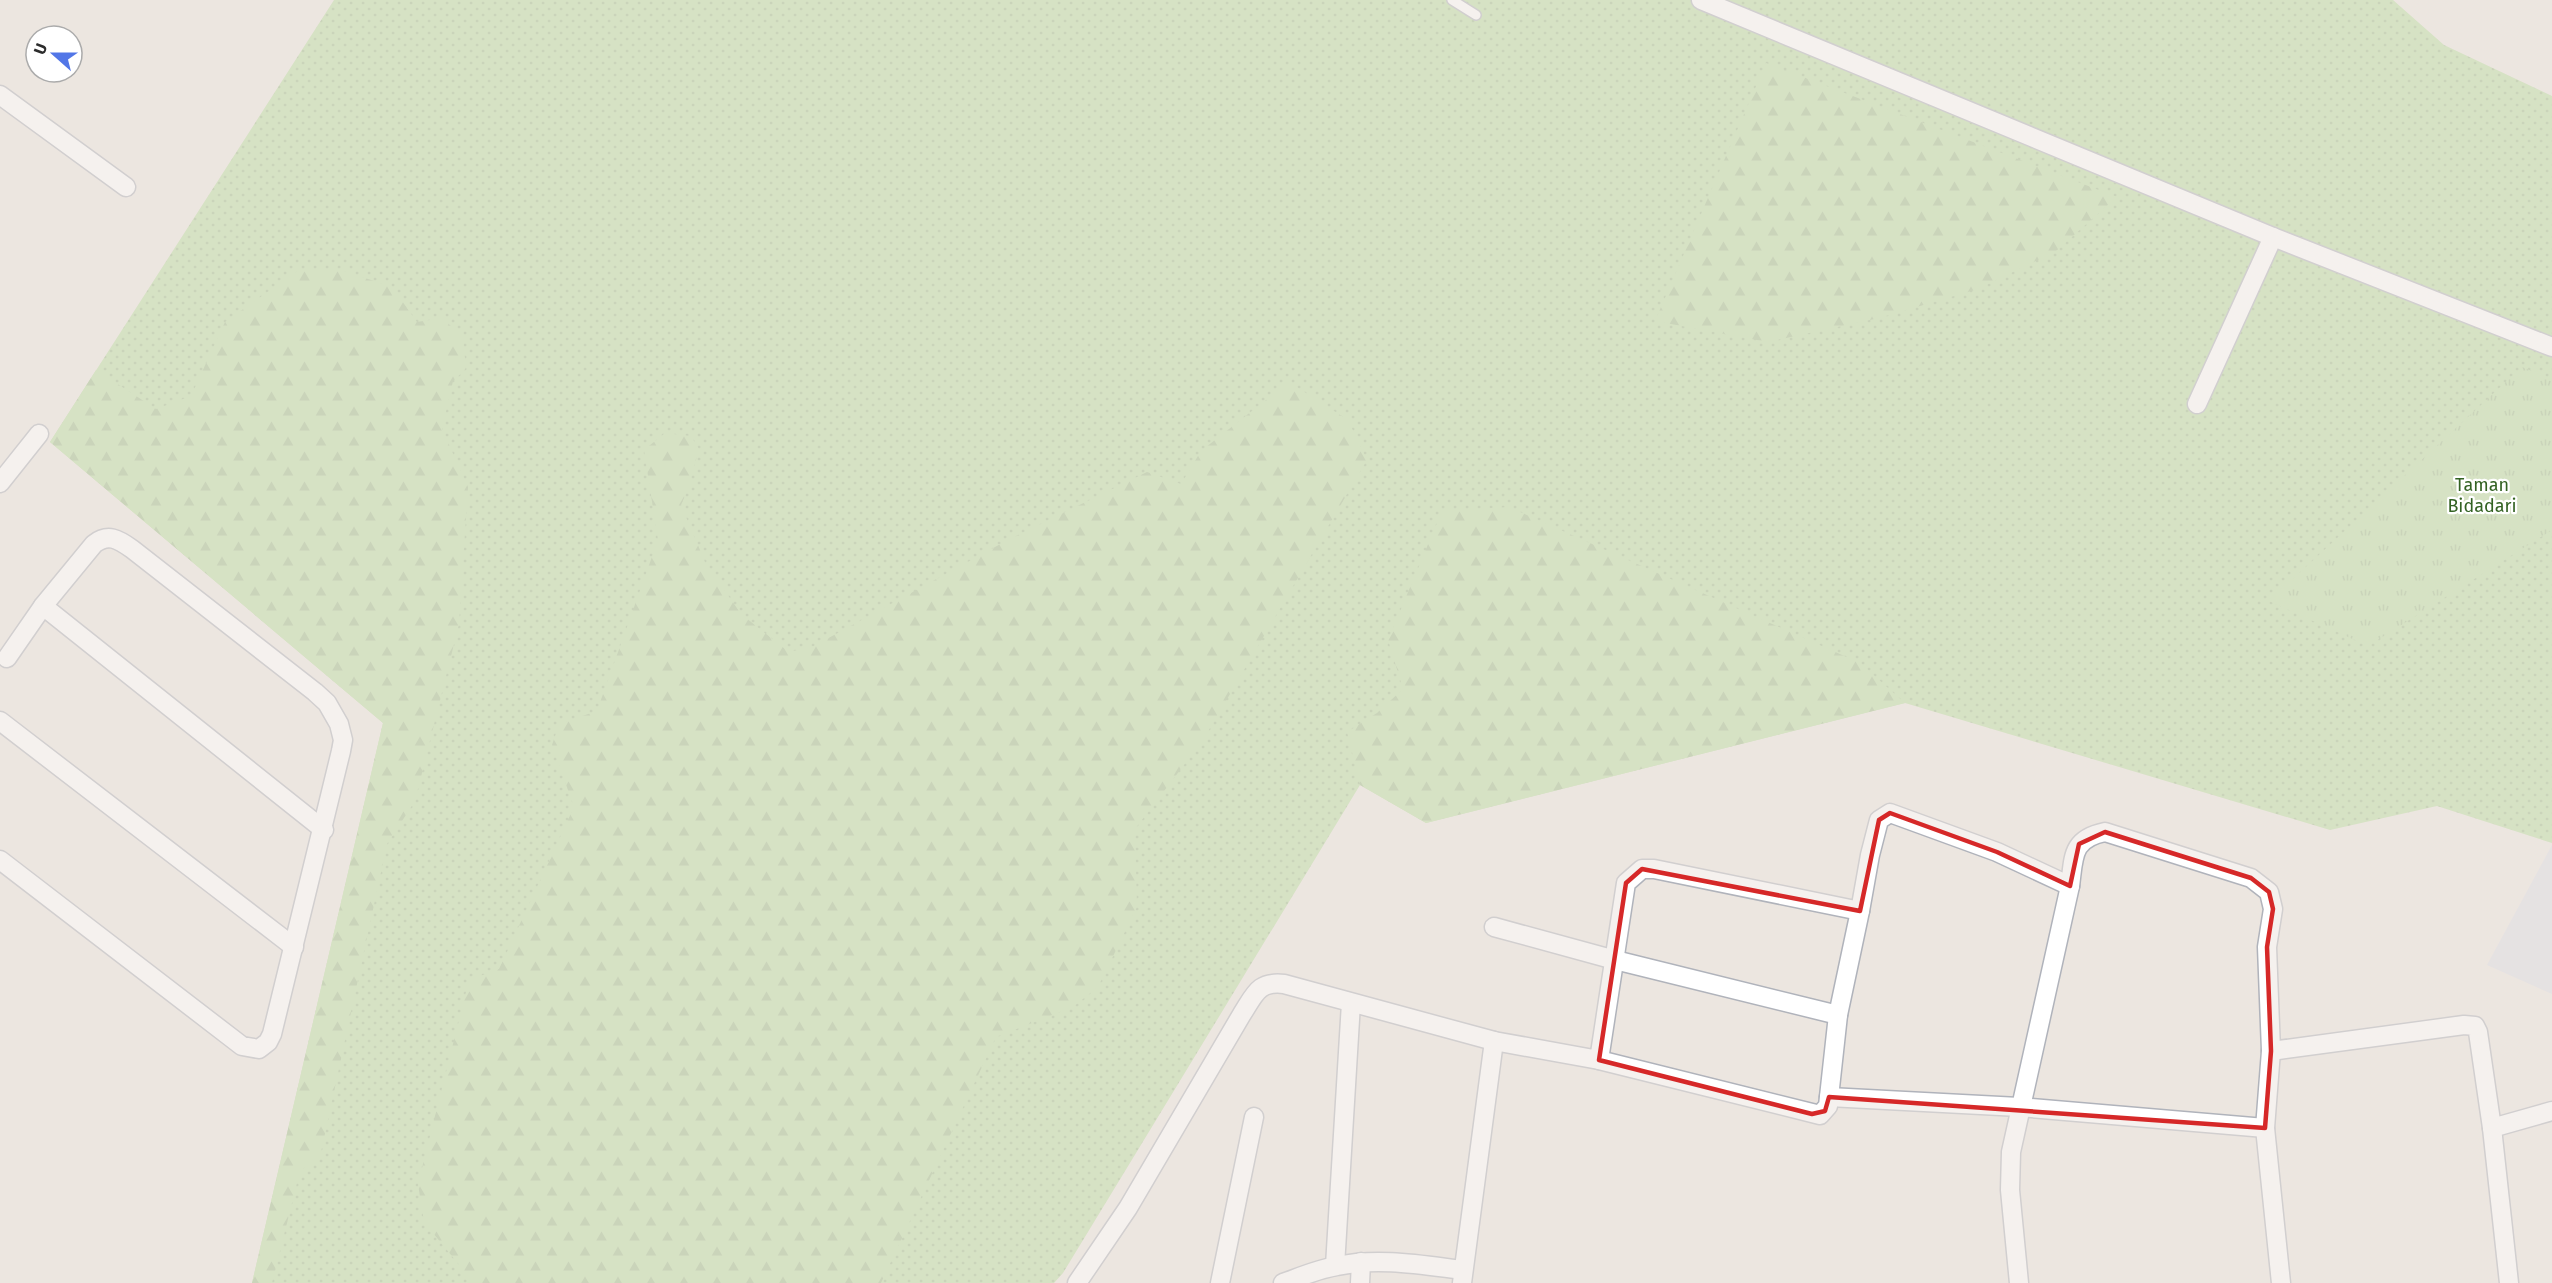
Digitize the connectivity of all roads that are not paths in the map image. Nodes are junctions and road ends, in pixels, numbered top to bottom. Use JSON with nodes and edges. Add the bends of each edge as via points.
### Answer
{"nodes":[{"id":1,"x":1452,"y":0,"type":"edge"},
{"id":2,"x":1701,"y":0,"type":"edge"},
{"id":3,"x":1476,"y":15,"type":"dead end"},
{"id":4,"x":0,"y":95,"type":"edge"},
{"id":5,"x":126,"y":187,"type":"dead end"},
{"id":6,"x":2273,"y":237,"type":"junction"},
{"id":7,"x":2552,"y":347,"type":"edge"},
{"id":8,"x":2197,"y":404,"type":"dead end"},
{"id":9,"x":39,"y":434,"type":"dead end"},
{"id":10,"x":0,"y":483,"type":"edge"},
{"id":11,"x":43,"y":606,"type":"junction"},
{"id":12,"x":2,"y":659,"type":"edge"},
{"id":13,"x":0,"y":721,"type":"edge"},
{"id":14,"x":324,"y":830,"type":"junction"},
{"id":15,"x":0,"y":860,"type":"edge"},
{"id":16,"x":2070,"y":886,"type":"junction"},
{"id":17,"x":1860,"y":911,"type":"junction"},
{"id":18,"x":1494,"y":927,"type":"dead end"},
{"id":19,"x":294,"y":947,"type":"junction"},
{"id":20,"x":1615,"y":960,"type":"junction"},
{"id":21,"x":1351,"y":1003,"type":"junction"},
{"id":22,"x":1838,"y":1015,"type":"junction"},
{"id":23,"x":1494,"y":1041,"type":"junction"},
{"id":24,"x":2271,"y":1051,"type":"junction"},
{"id":25,"x":1599,"y":1060,"type":"junction"},
{"id":26,"x":1829,"y":1097,"type":"junction"},
{"id":27,"x":2019,"y":1107,"type":"junction"},
{"id":28,"x":2552,"y":1111,"type":"edge"},
{"id":29,"x":1254,"y":1117,"type":"dead end"},
{"id":30,"x":2265,"y":1128,"type":"junction"},
{"id":31,"x":2492,"y":1128,"type":"junction"},
{"id":32,"x":1361,"y":1262,"type":"junction"},
{"id":33,"x":1335,"y":1266,"type":"junction"},
{"id":34,"x":1463,"y":1276,"type":"edge"},
{"id":35,"x":1077,"y":1283,"type":"edge"},
{"id":36,"x":1220,"y":1283,"type":"edge"},
{"id":37,"x":1283,"y":1283,"type":"edge"},
{"id":38,"x":1360,"y":1283,"type":"edge"},
{"id":39,"x":2019,"y":1283,"type":"edge"},
{"id":40,"x":2281,"y":1283,"type":"edge"},
{"id":41,"x":2509,"y":1283,"type":"edge"}],
"edges":[{"from":1,"to":3,"type":"lane"},
{"from":2,"to":6,"type":"street"},
{"from":4,"to":5,"type":"street"},
{"from":6,"to":7,"type":"street"},
{"from":6,"to":8,"type":"street"},
{"from":9,"to":10,"type":"street"},
{"from":11,"to":12,"type":"street"},
{"from":11,"to":14,"type":"street"},
{"from":11,"to":14,"type":"street","via":[[94,544],[113,538],[315,692],[333,712],[343,740]]},
{"from":13,"to":19,"type":"street"},
{"from":14,"to":19,"type":"street"},
{"from":15,"to":19,"type":"street","via":[[242,1046],[264,1046],[272,1034]]},
{"from":16,"to":17,"type":"street","via":[[1997,852],[1890,813],[1879,820]]},
{"from":16,"to":24,"type":"street","via":[[2074,853],[2079,844],[2091,835],[2105,832],[2204,862],[2265,887],[2273,909],[2267,947]]},
{"from":16,"to":27,"type":"street"},
{"from":17,"to":20,"type":"street","via":[[1642,869],[1626,883]]},
{"from":17,"to":22,"type":"street"},
{"from":18,"to":20,"type":"street"},
{"from":20,"to":22,"type":"street"},
{"from":20,"to":25,"type":"street"},
{"from":21,"to":23,"type":"street"},
{"from":21,"to":33,"type":"street"},
{"from":21,"to":35,"type":"street","via":[[1284,984],[1268,983],[1256,992],[1128,1208]]},
{"from":22,"to":26,"type":"street"},
{"from":23,"to":25,"type":"street"},
{"from":23,"to":34,"type":"street"},
{"from":24,"to":30,"type":"street"},
{"from":24,"to":31,"type":"street","via":[[2475,1026]]},
{"from":25,"to":26,"type":"street","via":[[1812,1114],[1825,1111]]},
{"from":26,"to":27,"type":"street"},
{"from":27,"to":30,"type":"street"},
{"from":27,"to":39,"type":"street","via":[[2011,1152],[2010,1190]]},
{"from":28,"to":31,"type":"street"},
{"from":29,"to":36,"type":"street"},
{"from":30,"to":40,"type":"street"},
{"from":31,"to":41,"type":"street"},
{"from":32,"to":33,"type":"street"},
{"from":32,"to":34,"type":"street","via":[[1406,1263]]},
{"from":32,"to":38,"type":"street"},
{"from":33,"to":37,"type":"street"}]}
